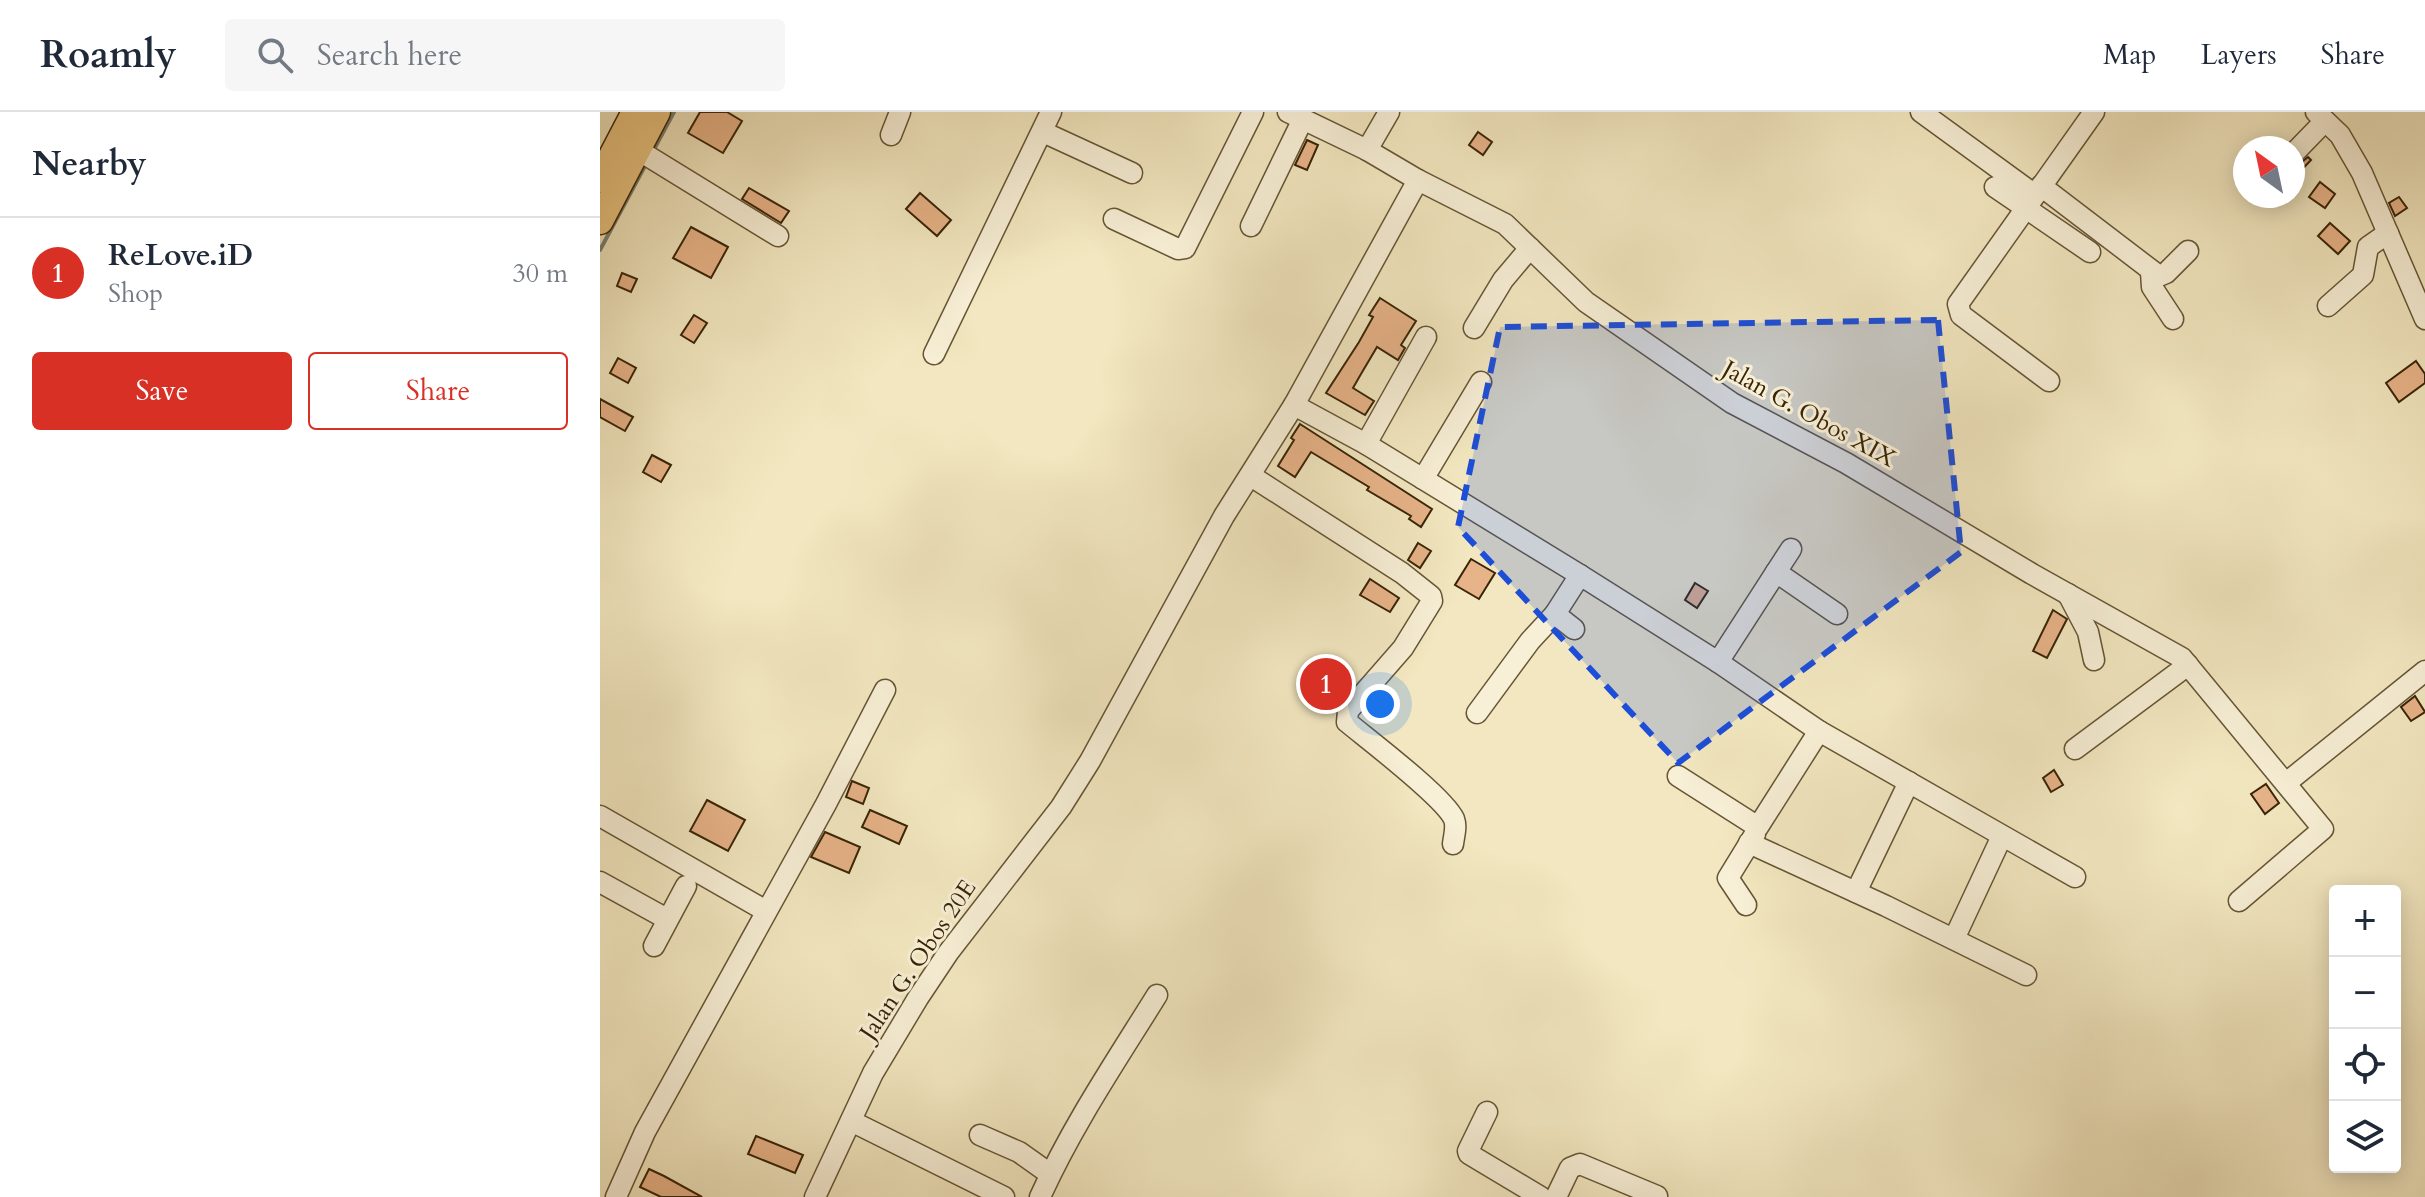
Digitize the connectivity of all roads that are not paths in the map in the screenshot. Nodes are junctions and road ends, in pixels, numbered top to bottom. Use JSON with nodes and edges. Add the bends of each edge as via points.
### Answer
{"nodes":[{"id":1,"x":635,"y":112,"type":"edge"},
{"id":2,"x":657,"y":112,"type":"edge"},
{"id":3,"x":900,"y":112,"type":"edge"},
{"id":4,"x":1051,"y":112,"type":"edge"},
{"id":5,"x":1253,"y":112,"type":"edge"},
{"id":6,"x":1389,"y":112,"type":"edge"},
{"id":7,"x":1921,"y":112,"type":"edge"},
{"id":8,"x":2094,"y":112,"type":"edge"},
{"id":9,"x":1296,"y":115,"type":"edge"},
{"id":10,"x":2321,"y":116,"type":"edge"},
{"id":11,"x":1043,"y":132,"type":"junction"},
{"id":12,"x":891,"y":135,"type":"dead end"},
{"id":13,"x":2305,"y":138,"type":"edge"},
{"id":14,"x":638,"y":150,"type":"junction"},
{"id":15,"x":1367,"y":150,"type":"junction"},
{"id":16,"x":603,"y":165,"type":"edge"},
{"id":17,"x":1132,"y":173,"type":"dead end"},
{"id":18,"x":1418,"y":180,"type":"junction"},
{"id":19,"x":1995,"y":187,"type":"dead end"},
{"id":20,"x":2034,"y":196,"type":"junction"},
{"id":21,"x":1114,"y":219,"type":"dead end"},
{"id":22,"x":600,"y":221,"type":"edge"},
{"id":23,"x":1251,"y":226,"type":"dead end"},
{"id":24,"x":2388,"y":233,"type":"junction"},
{"id":25,"x":778,"y":236,"type":"dead end"},
{"id":26,"x":1530,"y":248,"type":"junction"},
{"id":27,"x":2188,"y":251,"type":"dead end"},
{"id":28,"x":2090,"y":252,"type":"dead end"},
{"id":29,"x":2151,"y":272,"type":"junction"},
{"id":30,"x":2328,"y":306,"type":"dead end"},
{"id":31,"x":2173,"y":319,"type":"dead end"},
{"id":32,"x":2425,"y":319,"type":"edge"},
{"id":33,"x":1474,"y":328,"type":"dead end"},
{"id":34,"x":1426,"y":337,"type":"dead end"},
{"id":35,"x":934,"y":354,"type":"dead end"},
{"id":36,"x":2049,"y":381,"type":"dead end"},
{"id":37,"x":1481,"y":382,"type":"dead end"},
{"id":38,"x":1294,"y":405,"type":"junction"},
{"id":39,"x":1366,"y":444,"type":"junction"},
{"id":40,"x":1251,"y":476,"type":"junction"},
{"id":41,"x":1423,"y":479,"type":"junction"},
{"id":42,"x":1791,"y":549,"type":"dead end"},
{"id":43,"x":1776,"y":572,"type":"junction"},
{"id":44,"x":1580,"y":575,"type":"junction"},
{"id":45,"x":2068,"y":594,"type":"junction"},
{"id":46,"x":1555,"y":614,"type":"junction"},
{"id":47,"x":1837,"y":614,"type":"dead end"},
{"id":48,"x":1574,"y":629,"type":"dead end"},
{"id":49,"x":2094,"y":660,"type":"dead end"},
{"id":50,"x":1718,"y":662,"type":"junction"},
{"id":51,"x":2188,"y":665,"type":"junction"},
{"id":52,"x":2425,"y":671,"type":"edge"},
{"id":53,"x":885,"y":690,"type":"dead end"},
{"id":54,"x":1477,"y":713,"type":"dead end"},
{"id":55,"x":1819,"y":731,"type":"junction"},
{"id":56,"x":2075,"y":749,"type":"dead end"},
{"id":57,"x":1678,"y":776,"type":"dead end"},
{"id":58,"x":1909,"y":782,"type":"junction"},
{"id":59,"x":2286,"y":783,"type":"junction"},
{"id":60,"x":600,"y":816,"type":"edge"},
{"id":61,"x":1754,"y":835,"type":"junction"},
{"id":62,"x":2002,"y":836,"type":"junction"},
{"id":63,"x":1453,"y":844,"type":"dead end"},
{"id":64,"x":2075,"y":877,"type":"dead end"},
{"id":65,"x":600,"y":882,"type":"edge"},
{"id":66,"x":686,"y":886,"type":"dead end"},
{"id":67,"x":1856,"y":892,"type":"junction"},
{"id":68,"x":2239,"y":901,"type":"dead end"},
{"id":69,"x":1746,"y":905,"type":"dead end"},
{"id":70,"x":766,"y":911,"type":"junction"},
{"id":71,"x":667,"y":919,"type":"junction"},
{"id":72,"x":1954,"y":939,"type":"junction"},
{"id":73,"x":654,"y":946,"type":"dead end"},
{"id":74,"x":2026,"y":975,"type":"dead end"},
{"id":75,"x":1157,"y":995,"type":"dead end"},
{"id":76,"x":1487,"y":1112,"type":"dead end"},
{"id":77,"x":851,"y":1121,"type":"junction"},
{"id":78,"x":980,"y":1135,"type":"dead end"},
{"id":79,"x":1050,"y":1174,"type":"junction"},
{"id":80,"x":1657,"y":1196,"type":"edge"},
{"id":81,"x":617,"y":1197,"type":"edge"},
{"id":82,"x":815,"y":1197,"type":"edge"},
{"id":83,"x":1004,"y":1197,"type":"edge"},
{"id":84,"x":1040,"y":1197,"type":"edge"},
{"id":85,"x":1541,"y":1197,"type":"edge"},
{"id":86,"x":1556,"y":1197,"type":"edge"}],
"edges":[{"from":1,"to":16,"type":"main road"},
{"from":2,"to":14,"type":"main road"},
{"from":3,"to":12,"type":"street"},
{"from":4,"to":11,"type":"street"},
{"from":5,"to":21,"type":"street","via":[[1185,248]]},
{"from":6,"to":15,"type":"street"},
{"from":7,"to":20,"type":"street"},
{"from":8,"to":20,"type":"street"},
{"from":9,"to":15,"type":"street","name":"Jalan G. Obos XIX"},
{"from":9,"to":23,"type":"street"},
{"from":10,"to":13,"type":"street"},
{"from":10,"to":24,"type":"street","via":[[2347,146]]},
{"from":11,"to":17,"type":"street"},
{"from":11,"to":35,"type":"street"},
{"from":14,"to":22,"type":"main road"},
{"from":14,"to":25,"type":"street"},
{"from":15,"to":18,"type":"street","name":"Jalan G. Obos XIX"},
{"from":18,"to":26,"type":"street","name":"Jalan G. Obos XIX","via":[[1505,224]]},
{"from":18,"to":38,"type":"street","name":"Jalan G. Obos 20E"},
{"from":19,"to":20,"type":"street"},
{"from":20,"to":28,"type":"street"},
{"from":20,"to":29,"type":"street","via":[[2118,243]]},
{"from":20,"to":36,"type":"street","via":[[1958,310]]},
{"from":24,"to":30,"type":"street","via":[[2368,247],[2363,275]]},
{"from":24,"to":32,"type":"street"},
{"from":26,"to":33,"type":"street"},
{"from":26,"to":45,"type":"street","name":"Jalan G. Obos XIX","via":[[1586,302],[1713,391]]},
{"from":27,"to":29,"type":"street","via":[[2166,273]]},
{"from":29,"to":31,"type":"street","via":[[2152,287]]},
{"from":34,"to":39,"type":"street"},
{"from":37,"to":41,"type":"street"},
{"from":38,"to":39,"type":"street"},
{"from":38,"to":40,"type":"street","name":"Jalan G. Obos 20E"},
{"from":39,"to":41,"type":"street"},
{"from":40,"to":63,"type":"street","via":[[1431,596],[1403,648],[1346,717],[1439,799],[1453,816]]},
{"from":40,"to":77,"type":"street","name":"Jalan G. Obos 20E","via":[[1061,807],[948,953],[873,1073]]},
{"from":41,"to":44,"type":"street"},
{"from":42,"to":43,"type":"street"},
{"from":43,"to":47,"type":"street"},
{"from":43,"to":50,"type":"street"},
{"from":44,"to":46,"type":"street"},
{"from":44,"to":50,"type":"street"},
{"from":45,"to":49,"type":"street","via":[[2088,632]]},
{"from":45,"to":51,"type":"street","name":"Jalan G. Obos XIX"},
{"from":46,"to":48,"type":"street"},
{"from":46,"to":54,"type":"street"},
{"from":50,"to":55,"type":"street"},
{"from":51,"to":56,"type":"street"},
{"from":51,"to":59,"type":"street","name":"Jalan G. Obos XIX"},
{"from":52,"to":59,"type":"street"},
{"from":53,"to":70,"type":"street"},
{"from":55,"to":58,"type":"street"},
{"from":55,"to":61,"type":"street"},
{"from":57,"to":61,"type":"street"},
{"from":58,"to":62,"type":"street"},
{"from":58,"to":67,"type":"street"},
{"from":59,"to":68,"type":"street","name":"Jalan G. Obos XIX","via":[[2323,829]]},
{"from":60,"to":70,"type":"street"},
{"from":61,"to":67,"type":"street"},
{"from":61,"to":69,"type":"street","via":[[1728,878]]},
{"from":62,"to":64,"type":"street"},
{"from":62,"to":72,"type":"street"},
{"from":65,"to":71,"type":"street"},
{"from":66,"to":71,"type":"street"},
{"from":67,"to":72,"type":"street"},
{"from":70,"to":81,"type":"street","via":[[645,1132]]},
{"from":71,"to":73,"type":"street"},
{"from":72,"to":74,"type":"street"},
{"from":75,"to":79,"type":"street"},
{"from":76,"to":85,"type":"street","via":[[1469,1154]]},
{"from":77,"to":82,"type":"street","name":"Jalan G. Obos 20E"},
{"from":77,"to":83,"type":"street"},
{"from":78,"to":79,"type":"street","via":[[1019,1152]]},
{"from":79,"to":84,"type":"street"},
{"from":80,"to":86,"type":"street","via":[[1580,1164],[1570,1168]]}]}
